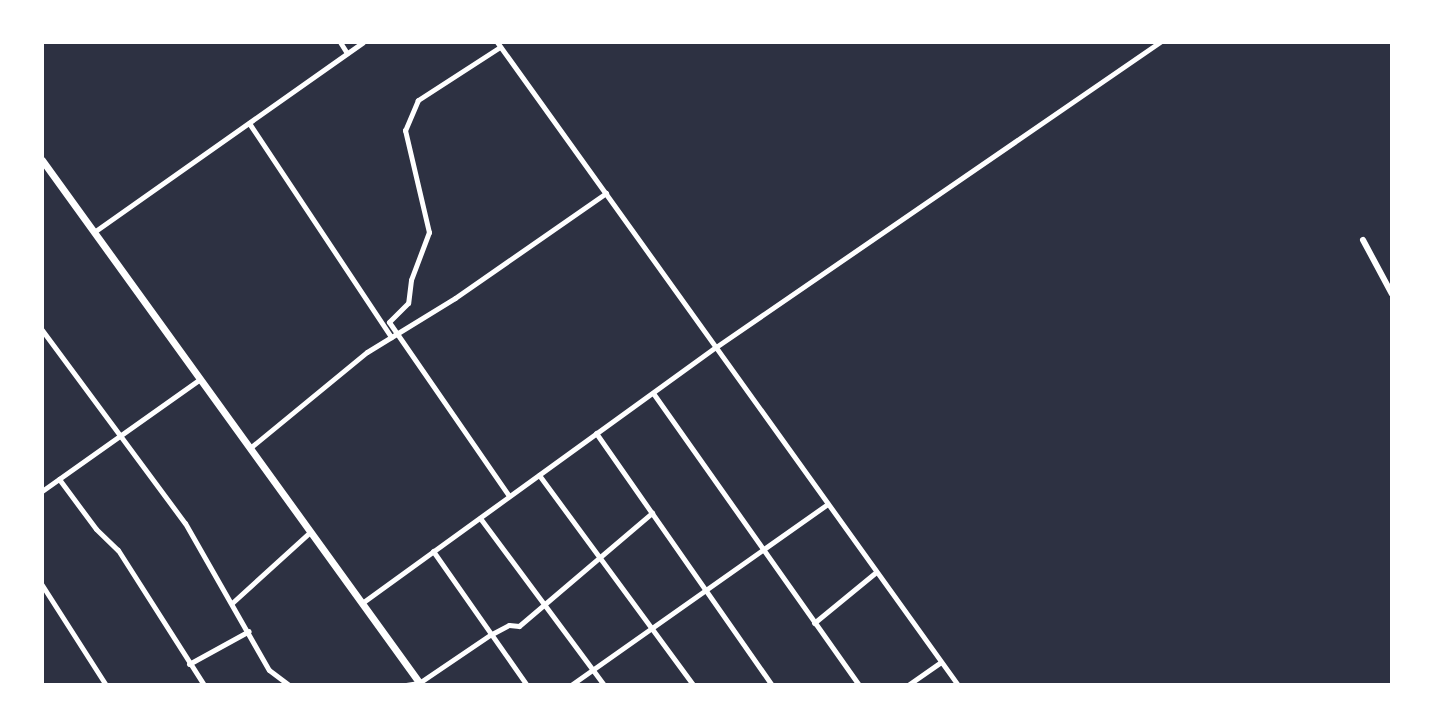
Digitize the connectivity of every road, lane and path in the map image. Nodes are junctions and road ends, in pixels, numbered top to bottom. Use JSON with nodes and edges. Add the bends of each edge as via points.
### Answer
{"nodes":[{"id":1,"x":340,"y":42,"type":"edge"},
{"id":2,"x":363,"y":42,"type":"edge"},
{"id":3,"x":1160,"y":42,"type":"edge"},
{"id":4,"x":498,"y":44,"type":"edge"},
{"id":5,"x":347,"y":53,"type":"junction"},
{"id":6,"x":249,"y":123,"type":"junction"},
{"id":7,"x":42,"y":160,"type":"edge"},
{"id":8,"x":606,"y":193,"type":"junction"},
{"id":9,"x":94,"y":232,"type":"junction"},
{"id":10,"x":1363,"y":240,"type":"dead end"},
{"id":11,"x":1392,"y":294,"type":"edge"},
{"id":12,"x":42,"y":330,"type":"edge"},
{"id":13,"x":393,"y":336,"type":"junction"},
{"id":14,"x":716,"y":347,"type":"junction"},
{"id":15,"x":200,"y":379,"type":"junction"},
{"id":16,"x":653,"y":393,"type":"junction"},
{"id":17,"x":596,"y":433,"type":"junction"},
{"id":18,"x":121,"y":435,"type":"junction"},
{"id":19,"x":250,"y":448,"type":"junction"},
{"id":20,"x":539,"y":475,"type":"junction"},
{"id":21,"x":59,"y":479,"type":"junction"},
{"id":22,"x":42,"y":491,"type":"edge"},
{"id":23,"x":509,"y":496,"type":"junction"},
{"id":24,"x":828,"y":504,"type":"junction"},
{"id":25,"x":652,"y":513,"type":"junction"},
{"id":26,"x":480,"y":518,"type":"junction"},
{"id":27,"x":310,"y":532,"type":"junction"},
{"id":28,"x":763,"y":548,"type":"junction"},
{"id":29,"x":433,"y":551,"type":"junction"},
{"id":30,"x":597,"y":557,"type":"junction"},
{"id":31,"x":876,"y":572,"type":"junction"},
{"id":32,"x":42,"y":585,"type":"edge"},
{"id":33,"x":706,"y":590,"type":"junction"},
{"id":34,"x":232,"y":603,"type":"junction"},
{"id":35,"x":362,"y":603,"type":"junction"},
{"id":36,"x":545,"y":606,"type":"junction"},
{"id":37,"x":814,"y":623,"type":"junction"},
{"id":38,"x":653,"y":628,"type":"junction"},
{"id":39,"x":249,"y":631,"type":"junction"},
{"id":40,"x":490,"y":635,"type":"junction"},
{"id":41,"x":941,"y":662,"type":"junction"},
{"id":42,"x":189,"y":664,"type":"junction"},
{"id":43,"x":593,"y":670,"type":"junction"},
{"id":44,"x":420,"y":684,"type":"edge"},
{"id":45,"x":66,"y":685,"type":"edge"},
{"id":46,"x":75,"y":685,"type":"edge"},
{"id":47,"x":106,"y":685,"type":"edge"},
{"id":48,"x":204,"y":685,"type":"edge"},
{"id":49,"x":289,"y":685,"type":"edge"},
{"id":50,"x":406,"y":685,"type":"edge"},
{"id":51,"x":527,"y":685,"type":"edge"},
{"id":52,"x":571,"y":685,"type":"edge"},
{"id":53,"x":604,"y":685,"type":"edge"},
{"id":54,"x":693,"y":685,"type":"edge"},
{"id":55,"x":772,"y":685,"type":"edge"},
{"id":56,"x":859,"y":685,"type":"edge"},
{"id":57,"x":908,"y":685,"type":"edge"},
{"id":58,"x":958,"y":685,"type":"edge"}],
"edges":[{"from":1,"to":5,"type":"street"},
{"from":2,"to":5,"type":"street"},
{"from":3,"to":14,"type":"street"},
{"from":4,"to":8,"type":"street"},
{"from":4,"to":13,"type":"street","via":[[418,100],[405,130],[429,232],[408,303],[389,322]]},
{"from":5,"to":6,"type":"street"},
{"from":6,"to":9,"type":"street"},
{"from":6,"to":13,"type":"street"},
{"from":7,"to":9,"type":"main road"},
{"from":8,"to":13,"type":"street"},
{"from":8,"to":14,"type":"street"},
{"from":9,"to":15,"type":"main road"},
{"from":10,"to":11,"type":"street"},
{"from":12,"to":18,"type":"street"},
{"from":13,"to":19,"type":"street"},
{"from":13,"to":23,"type":"street"},
{"from":14,"to":16,"type":"street"},
{"from":14,"to":24,"type":"street"},
{"from":15,"to":18,"type":"street"},
{"from":15,"to":19,"type":"main road"},
{"from":16,"to":17,"type":"street"},
{"from":16,"to":28,"type":"street"},
{"from":17,"to":20,"type":"street"},
{"from":17,"to":25,"type":"street"},
{"from":18,"to":21,"type":"street"},
{"from":18,"to":34,"type":"street","via":[[185,523]]},
{"from":19,"to":27,"type":"main road"},
{"from":20,"to":23,"type":"street"},
{"from":20,"to":30,"type":"street"},
{"from":21,"to":22,"type":"street"},
{"from":21,"to":42,"type":"street","via":[[118,550]]},
{"from":23,"to":26,"type":"street"},
{"from":24,"to":28,"type":"street"},
{"from":24,"to":31,"type":"street"},
{"from":25,"to":30,"type":"street"},
{"from":25,"to":33,"type":"street"},
{"from":26,"to":29,"type":"street"},
{"from":26,"to":36,"type":"street"},
{"from":27,"to":34,"type":"street"},
{"from":27,"to":35,"type":"main road"},
{"from":28,"to":33,"type":"street"},
{"from":28,"to":37,"type":"street"},
{"from":29,"to":35,"type":"street"},
{"from":29,"to":40,"type":"street"},
{"from":30,"to":36,"type":"street"},
{"from":30,"to":38,"type":"street"},
{"from":31,"to":37,"type":"street"},
{"from":31,"to":41,"type":"street"},
{"from":32,"to":47,"type":"street"},
{"from":33,"to":38,"type":"street"},
{"from":33,"to":55,"type":"street"},
{"from":34,"to":39,"type":"street"},
{"from":35,"to":44,"type":"main road"},
{"from":36,"to":40,"type":"street","via":[[519,626]]},
{"from":36,"to":43,"type":"street"},
{"from":37,"to":56,"type":"street"},
{"from":38,"to":43,"type":"street"},
{"from":38,"to":54,"type":"street"},
{"from":39,"to":42,"type":"street"},
{"from":39,"to":49,"type":"street","via":[[269,670]]},
{"from":40,"to":44,"type":"street"},
{"from":40,"to":51,"type":"street"},
{"from":41,"to":57,"type":"street"},
{"from":41,"to":58,"type":"street"},
{"from":42,"to":48,"type":"street"},
{"from":43,"to":52,"type":"street"},
{"from":43,"to":53,"type":"street"},
{"from":44,"to":50,"type":"street"},
{"from":45,"to":46,"type":"street"}]}
